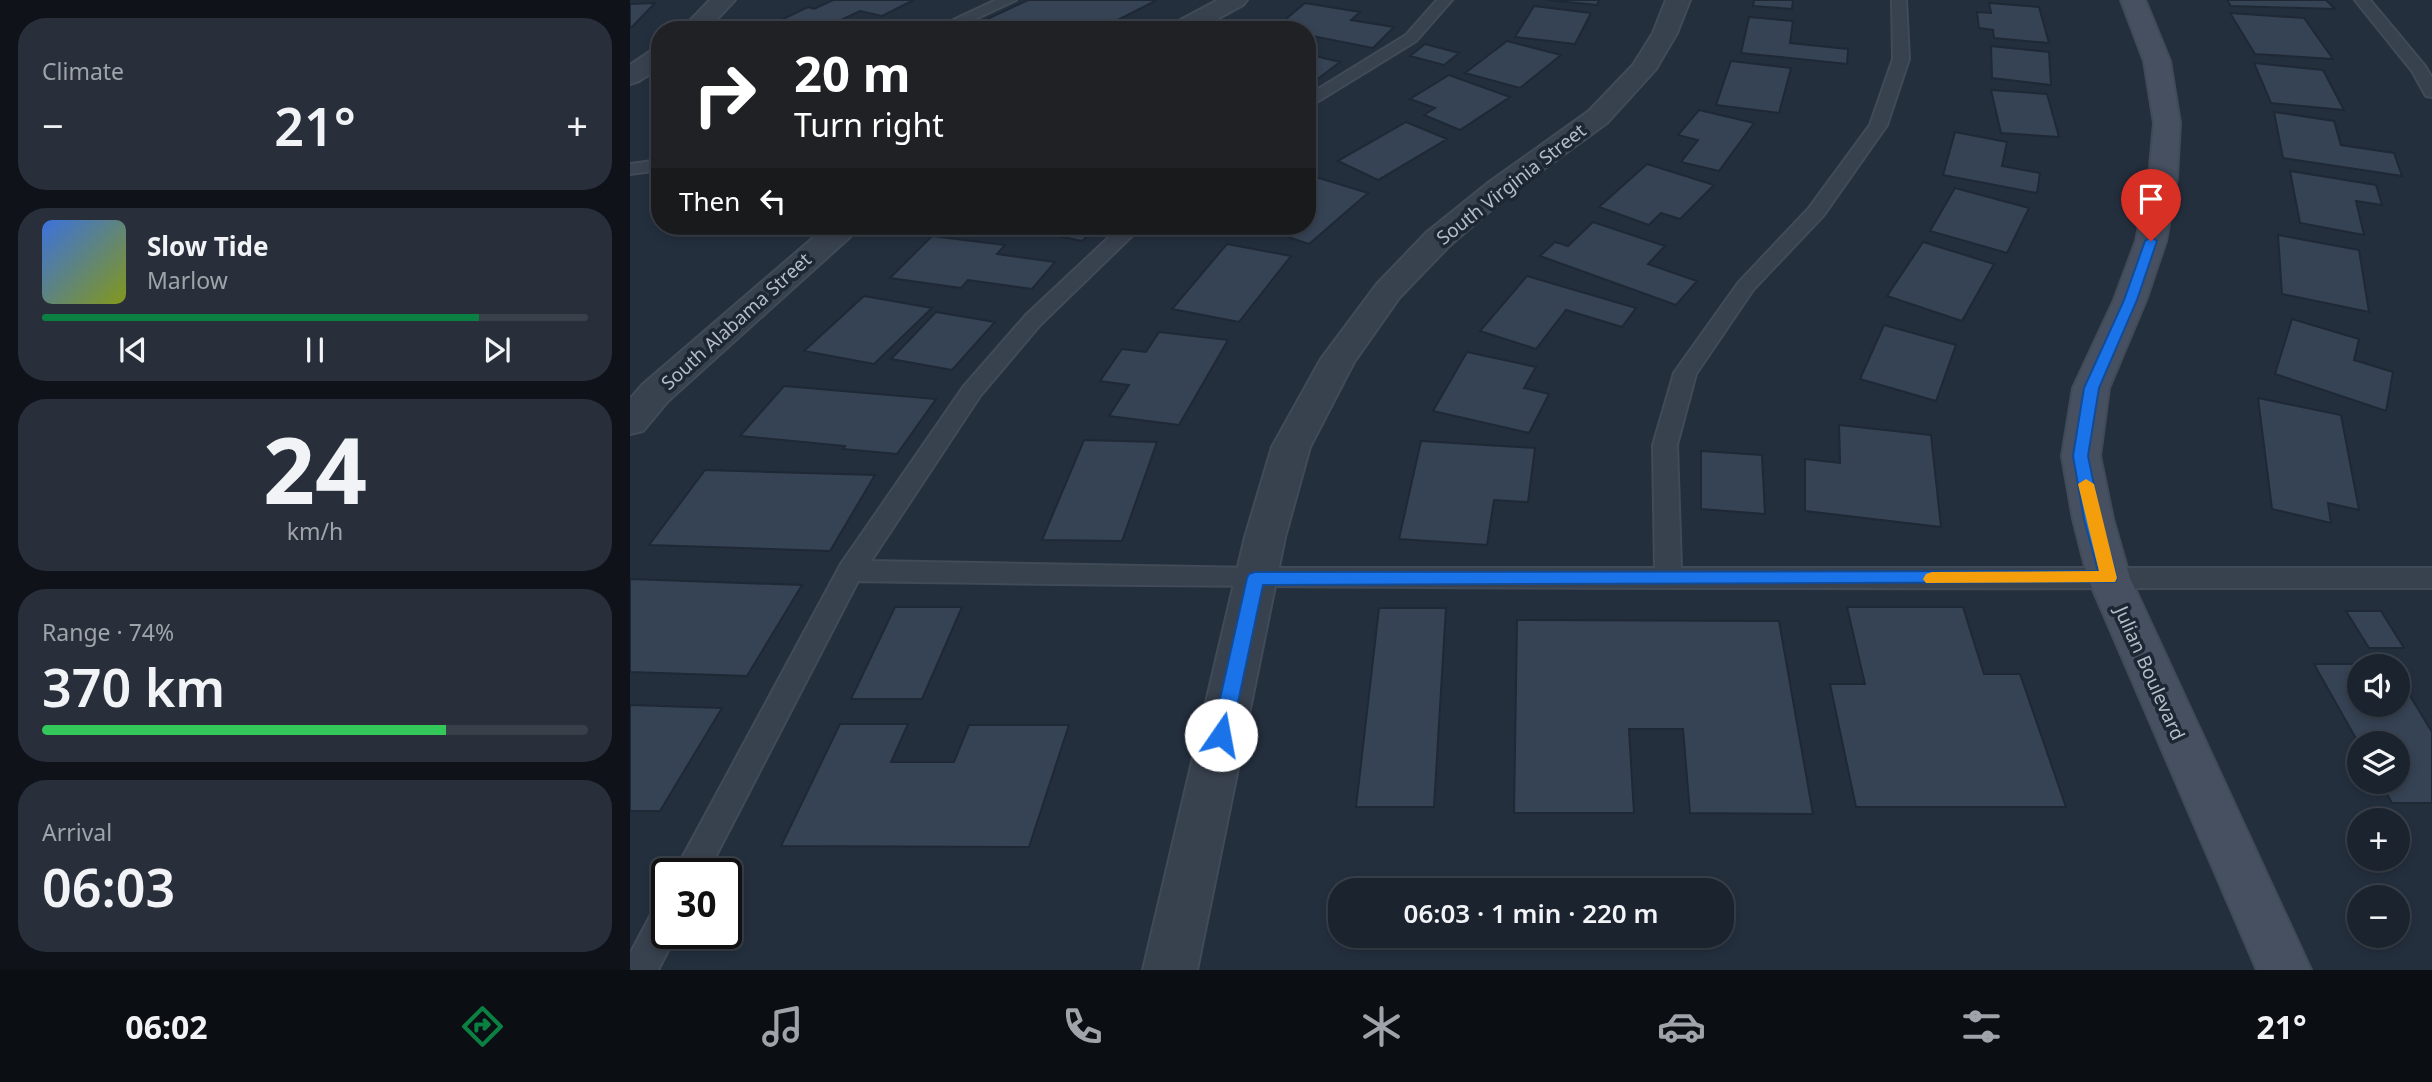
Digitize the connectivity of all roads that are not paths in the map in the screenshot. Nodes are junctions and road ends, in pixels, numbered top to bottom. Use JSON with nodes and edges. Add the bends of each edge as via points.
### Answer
{"nodes":[{"id":1,"x":723,"y":0,"type":"edge"},
{"id":2,"x":1009,"y":0,"type":"edge"},
{"id":3,"x":1235,"y":0,"type":"edge"},
{"id":4,"x":1445,"y":0,"type":"edge"},
{"id":5,"x":1678,"y":0,"type":"edge"},
{"id":6,"x":1899,"y":0,"type":"edge"},
{"id":7,"x":2133,"y":0,"type":"edge"},
{"id":8,"x":2362,"y":0,"type":"edge"},
{"id":9,"x":702,"y":21,"type":"edge"},
{"id":10,"x":960,"y":21,"type":"edge"},
{"id":11,"x":1196,"y":21,"type":"edge"},
{"id":12,"x":2432,"y":92,"type":"edge"},
{"id":13,"x":1316,"y":97,"type":"edge"},
{"id":14,"x":651,"y":166,"type":"edge"},
{"id":15,"x":630,"y":169,"type":"edge"},
{"id":16,"x":834,"y":235,"type":"edge"},
{"id":17,"x":1123,"y":235,"type":"edge"},
{"id":18,"x":630,"y":422,"type":"edge"},
{"id":19,"x":850,"y":571,"type":"junction"},
{"id":20,"x":1255,"y":578,"type":"junction"},
{"id":21,"x":2109,"y":578,"type":"junction"},
{"id":22,"x":2432,"y":578,"type":"edge"},
{"id":23,"x":1668,"y":580,"type":"junction"},
{"id":24,"x":699,"y":858,"type":"edge"},
{"id":25,"x":651,"y":949,"type":"edge"},
{"id":26,"x":640,"y":970,"type":"edge"},
{"id":27,"x":1170,"y":970,"type":"edge"},
{"id":28,"x":2284,"y":970,"type":"edge"}],
"edges":[{"from":1,"to":9,"type":"street"},
{"from":2,"to":10,"type":"lane"},
{"from":3,"to":11,"type":"street"},
{"from":4,"to":13,"type":"lane","via":[[1411,38]]},
{"from":5,"to":20,"type":"street","name":"South Virginia Street","via":[[1643,69],[1598,117],[1438,239],[1388,291],[1338,359],[1291,447]]},
{"from":6,"to":23,"type":"lane","via":[[1901,59],[1878,125],[1816,212],[1746,286],[1685,373],[1665,445]]},
{"from":7,"to":21,"type":"main road","name":"Julian Boulevard","via":[[2157,61],[2167,123],[2151,241],[2091,388],[2081,456]]},
{"from":8,"to":12,"type":"lane","via":[[2419,69]]},
{"from":14,"to":15,"type":"lane"},
{"from":16,"to":18,"type":"street","name":"South Alabama Street","via":[[655,393]]},
{"from":17,"to":19,"type":"lane","via":[[1033,320],[972,391]]},
{"from":19,"to":20,"type":"lane"},
{"from":19,"to":24,"type":"lane"},
{"from":20,"to":23,"type":"lane"},
{"from":20,"to":27,"type":"street","name":"South Virginia Street"},
{"from":21,"to":22,"type":"lane"},
{"from":21,"to":23,"type":"lane"},
{"from":21,"to":28,"type":"main road","name":"Julian Boulevard"},
{"from":25,"to":26,"type":"lane"}]}
